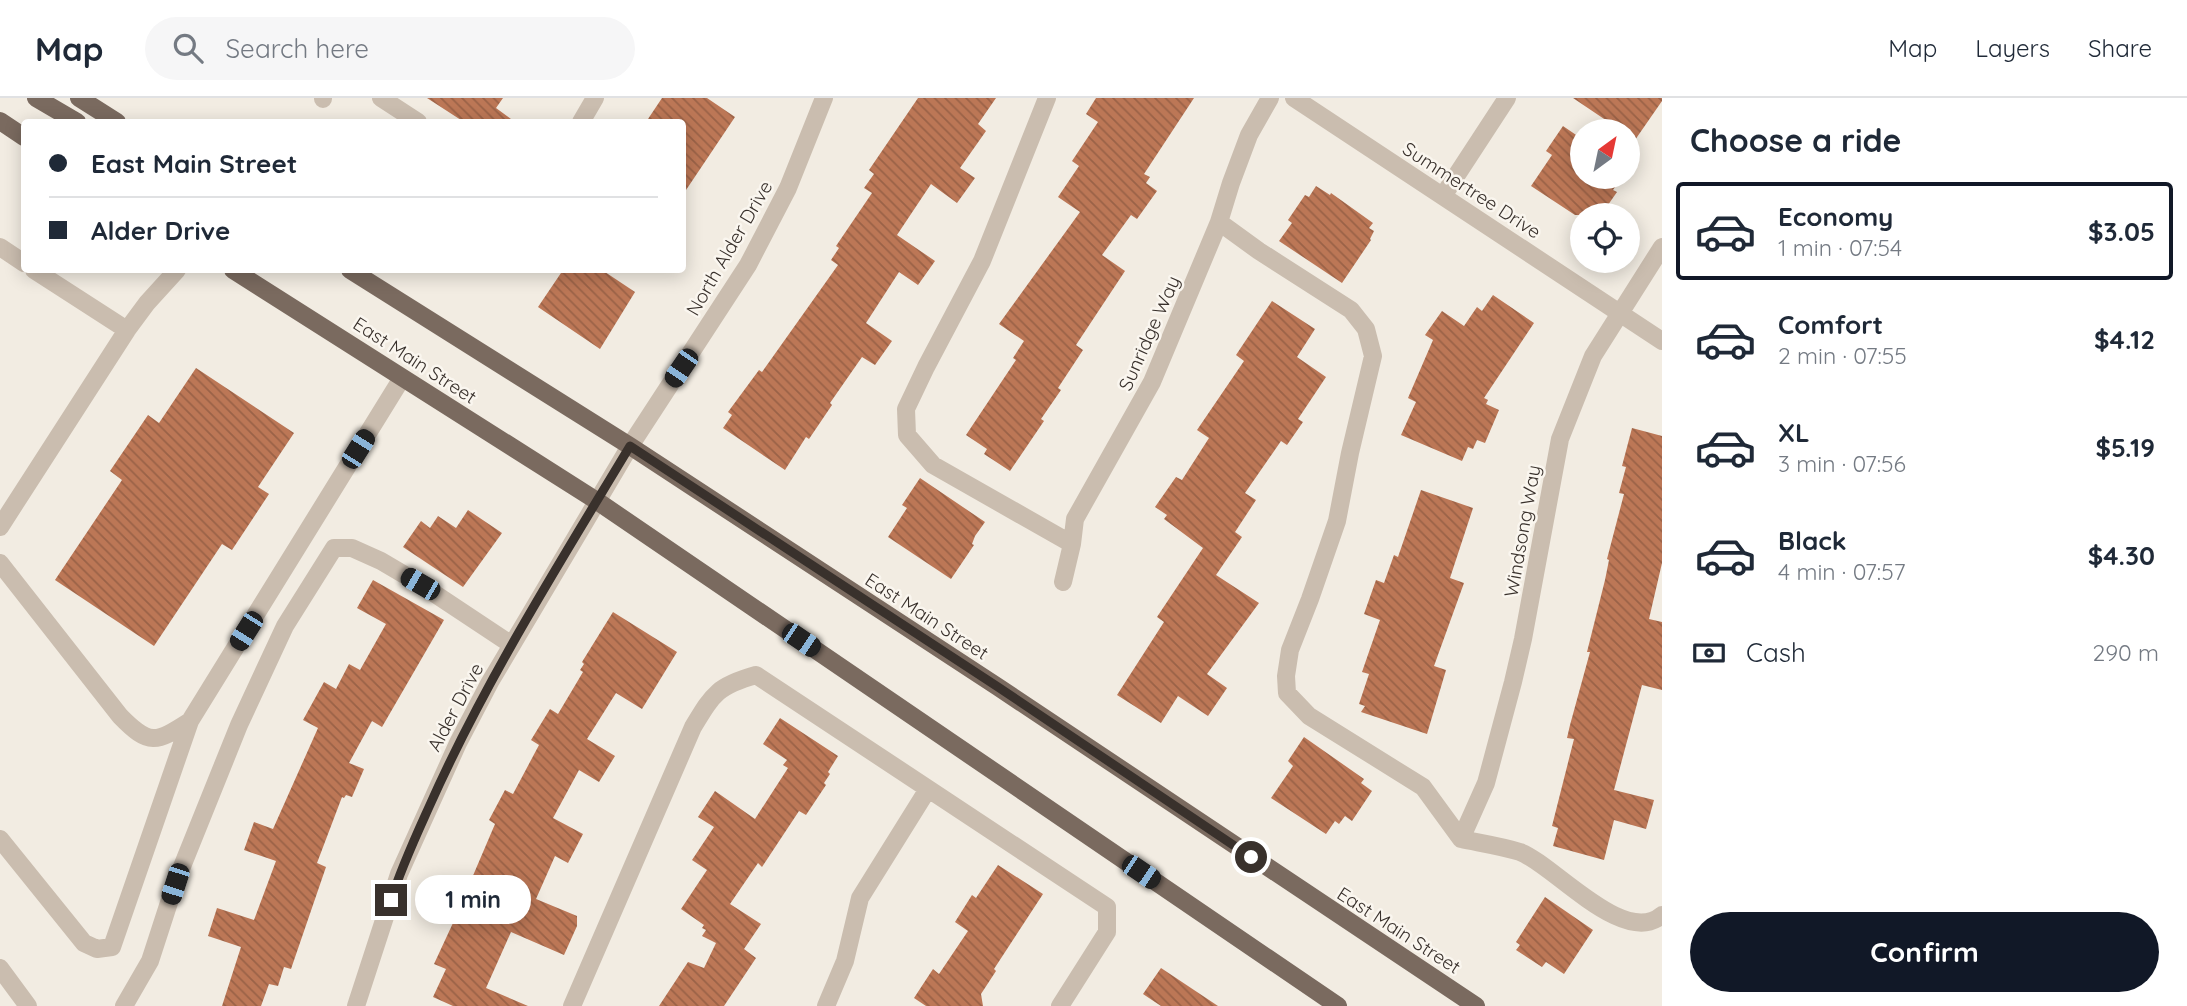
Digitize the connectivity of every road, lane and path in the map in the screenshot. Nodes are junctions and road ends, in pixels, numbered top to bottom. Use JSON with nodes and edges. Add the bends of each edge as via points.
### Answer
{"nodes":[{"id":1,"x":36,"y":98,"type":"edge"},
{"id":2,"x":79,"y":98,"type":"edge"},
{"id":3,"x":381,"y":98,"type":"edge"},
{"id":4,"x":595,"y":98,"type":"edge"},
{"id":5,"x":824,"y":98,"type":"edge"},
{"id":6,"x":1047,"y":98,"type":"edge"},
{"id":7,"x":1270,"y":98,"type":"edge"},
{"id":8,"x":1294,"y":98,"type":"edge"},
{"id":9,"x":1507,"y":98,"type":"edge"},
{"id":10,"x":72,"y":119,"type":"edge"},
{"id":11,"x":112,"y":119,"type":"edge"},
{"id":12,"x":413,"y":119,"type":"edge"},
{"id":13,"x":583,"y":119,"type":"edge"},
{"id":14,"x":0,"y":121,"type":"edge"},
{"id":15,"x":21,"y":135,"type":"edge"},
{"id":16,"x":1443,"y":196,"type":"junction"},
{"id":17,"x":1219,"y":222,"type":"junction"},
{"id":18,"x":0,"y":247,"type":"edge"},
{"id":19,"x":1662,"y":247,"type":"edge"},
{"id":20,"x":21,"y":261,"type":"edge"},
{"id":21,"x":39,"y":273,"type":"edge"},
{"id":22,"x":174,"y":273,"type":"edge"},
{"id":23,"x":238,"y":273,"type":"edge"},
{"id":24,"x":355,"y":273,"type":"edge"},
{"id":25,"x":1619,"y":313,"type":"junction"},
{"id":26,"x":127,"y":330,"type":"junction"},
{"id":27,"x":1662,"y":341,"type":"edge"},
{"id":28,"x":402,"y":378,"type":"junction"},
{"id":29,"x":630,"y":446,"type":"junction"},
{"id":30,"x":597,"y":501,"type":"junction"},
{"id":31,"x":0,"y":527,"type":"edge"},
{"id":32,"x":1072,"y":544,"type":"junction"},
{"id":33,"x":0,"y":563,"type":"edge"},
{"id":34,"x":1063,"y":582,"type":"dead end"},
{"id":35,"x":512,"y":645,"type":"junction"},
{"id":36,"x":190,"y":721,"type":"junction"},
{"id":37,"x":928,"y":789,"type":"junction"},
{"id":38,"x":0,"y":839,"type":"edge"},
{"id":39,"x":1461,"y":839,"type":"junction"},
{"id":40,"x":1662,"y":915,"type":"edge"},
{"id":41,"x":0,"y":968,"type":"edge"},
{"id":42,"x":1320,"y":1001,"type":"edge"},
{"id":43,"x":28,"y":1006,"type":"edge"},
{"id":44,"x":124,"y":1006,"type":"edge"},
{"id":45,"x":356,"y":1006,"type":"edge"},
{"id":46,"x":572,"y":1006,"type":"edge"},
{"id":47,"x":826,"y":1006,"type":"edge"},
{"id":48,"x":1060,"y":1006,"type":"edge"},
{"id":49,"x":1338,"y":1006,"type":"edge"},
{"id":50,"x":1476,"y":1006,"type":"edge"}],
"edges":[{"from":1,"to":10,"type":"main road"},
{"from":2,"to":11,"type":"main road"},
{"from":3,"to":12,"type":"street"},
{"from":4,"to":13,"type":"street"},
{"from":5,"to":29,"type":"street","name":"North Alder Drive","via":[[788,188],[748,265]]},
{"from":6,"to":32,"type":"street","via":[[982,261],[906,409],[907,435],[933,465]]},
{"from":7,"to":17,"type":"street","name":"Sunridge Way","via":[[1250,135]]},
{"from":8,"to":16,"type":"street","name":"Summertree Drive"},
{"from":9,"to":16,"type":"street"},
{"from":14,"to":15,"type":"main road"},
{"from":16,"to":25,"type":"street","name":"Summertree Drive"},
{"from":17,"to":32,"type":"street","name":"Sunridge Way","via":[[1152,382],[1075,519]]},
{"from":17,"to":39,"type":"street","via":[[1351,310],[1366,329],[1373,356],[1337,521],[1290,650],[1287,693],[1309,716],[1423,787]]},
{"from":18,"to":20,"type":"street"},
{"from":19,"to":25,"type":"street","name":"Windsong Way"},
{"from":21,"to":26,"type":"street"},
{"from":22,"to":26,"type":"street"},
{"from":23,"to":28,"type":"main road","name":"East Main Street"},
{"from":24,"to":29,"type":"main road","name":"East Main Street"},
{"from":25,"to":27,"type":"street","name":"Summertree Drive"},
{"from":25,"to":39,"type":"street","name":"Windsong Way","via":[[1593,356],[1560,439],[1513,682],[1486,783]]},
{"from":26,"to":31,"type":"street"},
{"from":28,"to":30,"type":"main road","name":"East Main Street"},
{"from":28,"to":36,"type":"street"},
{"from":29,"to":30,"type":"street","name":"Alder Drive"},
{"from":29,"to":50,"type":"main road","name":"East Main Street"},
{"from":30,"to":35,"type":"street","name":"Alder Drive"},
{"from":30,"to":42,"type":"main road","name":"East Main Street"},
{"from":32,"to":34,"type":"street","name":"Sunridge Way"},
{"from":33,"to":36,"type":"street","via":[[136,732],[165,737]]},
{"from":35,"to":44,"type":"street","via":[[381,561],[352,548],[334,548],[285,626],[239,725],[175,884],[150,961]]},
{"from":35,"to":45,"type":"street","name":"Alder Drive","via":[[458,743],[399,874]]},
{"from":36,"to":38,"type":"street","via":[[112,947],[97,949],[84,943]]},
{"from":37,"to":46,"type":"street","via":[[756,675],[730,682],[710,699],[693,727]]},
{"from":37,"to":47,"type":"street","via":[[860,898],[845,961]]},
{"from":37,"to":48,"type":"street","via":[[1107,907],[1107,932]]},
{"from":39,"to":40,"type":"street","via":[[1522,853],[1599,907],[1634,923]]},
{"from":41,"to":43,"type":"street"},
{"from":42,"to":49,"type":"main road","name":"East Main Street"}]}
